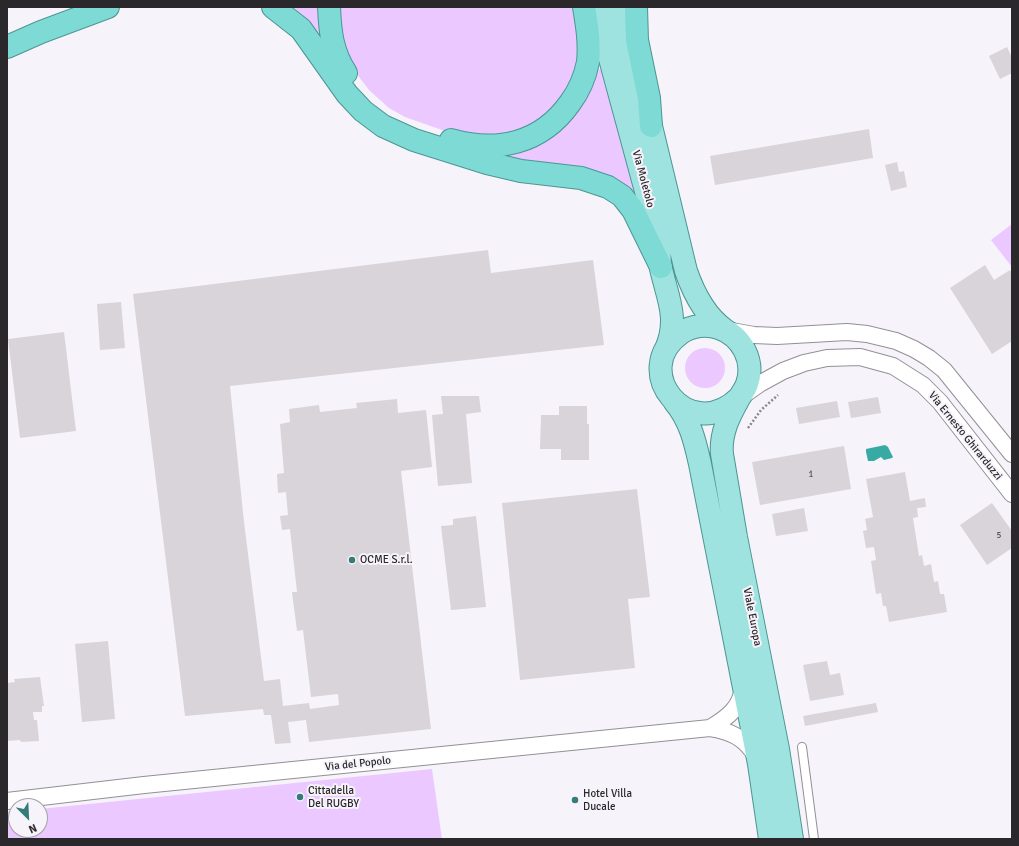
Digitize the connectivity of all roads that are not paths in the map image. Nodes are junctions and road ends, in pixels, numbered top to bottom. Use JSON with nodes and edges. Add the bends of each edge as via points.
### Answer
{"nodes":[{"id":1,"x":70,"y":7,"type":"edge"},
{"id":2,"x":108,"y":7,"type":"edge"},
{"id":3,"x":273,"y":7,"type":"edge"},
{"id":4,"x":329,"y":7,"type":"edge"},
{"id":5,"x":584,"y":7,"type":"edge"},
{"id":6,"x":596,"y":7,"type":"edge"},
{"id":7,"x":617,"y":7,"type":"edge"},
{"id":8,"x":636,"y":7,"type":"edge"},
{"id":9,"x":7,"y":34,"type":"edge"},
{"id":10,"x":7,"y":47,"type":"edge"},
{"id":11,"x":651,"y":126,"type":"junction"},
{"id":12,"x":661,"y":267,"type":"junction"},
{"id":13,"x":725,"y":330,"type":"junction"},
{"id":14,"x":664,"y":353,"type":"junction"},
{"id":15,"x":739,"y":398,"type":"junction"},
{"id":16,"x":674,"y":400,"type":"junction"},
{"id":17,"x":1012,"y":454,"type":"edge"},
{"id":18,"x":1012,"y":494,"type":"edge"},
{"id":19,"x":743,"y":682,"type":"junction"},
{"id":20,"x":710,"y":728,"type":"junction"},
{"id":21,"x":802,"y":747,"type":"dead end"},
{"id":22,"x":759,"y":764,"type":"junction"},
{"id":23,"x":7,"y":801,"type":"edge"},
{"id":24,"x":770,"y":839,"type":"edge"},
{"id":25,"x":792,"y":839,"type":"edge"},
{"id":26,"x":814,"y":839,"type":"edge"}],
"edges":[{"from":1,"to":9,"type":"highway"},
{"from":2,"to":10,"type":"highway"},
{"from":3,"to":12,"type":"highway","via":[[301,29],[348,94],[379,123],[408,138],[468,158],[520,171],[581,178],[608,187],[622,196],[633,210]]},
{"from":4,"to":5,"type":"highway","via":[[336,56],[353,85],[369,103],[415,129],[457,142],[486,146],[509,144],[530,137],[549,125],[567,107],[580,86],[587,63],[589,42]]},
{"from":6,"to":12,"type":"main road","name":"Via Moletolo","via":[[658,234]]},
{"from":7,"to":11,"type":"main road","name":"Via Moletolo","via":[[638,97]]},
{"from":8,"to":11,"type":"highway","via":[[637,40],[649,98]]},
{"from":11,"to":13,"type":"main road","name":"Via Moletolo","via":[[689,280],[707,314]]},
{"from":12,"to":14,"type":"main road","name":"Via Moletolo","via":[[672,316],[671,335]]},
{"from":13,"to":14,"type":"main road","name":"Via Moletolo","via":[[712,326],[690,328],[672,341]]},
{"from":13,"to":15,"type":"main road","name":"Via Moletolo","via":[[742,344],[749,364],[747,386]]},
{"from":13,"to":17,"type":"street","via":[[777,336],[847,332],[896,341],[929,358],[944,370]]},
{"from":14,"to":16,"type":"main road","name":"Via Moletolo","via":[[661,367],[663,382]]},
{"from":15,"to":16,"type":"main road","name":"Via Moletolo","via":[[721,411],[707,414],[692,412],[679,406]]},
{"from":15,"to":18,"type":"street","name":"Via Ernesto Ghirarduzzi","via":[[783,371],[827,358],[860,357],[893,366],[923,385],[940,402]]},
{"from":15,"to":25,"type":"main road","name":"Viale Europa","via":[[722,437],[722,460],[778,749]]},
{"from":16,"to":19,"type":"main road","name":"Viale Europa","via":[[688,422],[697,450]]},
{"from":19,"to":20,"type":"street","name":"Via del Popolo","via":[[742,694],[731,714]]},
{"from":19,"to":22,"type":"main road","name":"Viale Europa"},
{"from":20,"to":22,"type":"street","name":"Via del Popolo","via":[[736,735],[753,751]]},
{"from":20,"to":23,"type":"street","name":"Via del Popolo"},
{"from":21,"to":26,"type":"lane"},
{"from":22,"to":24,"type":"main road","name":"Viale Europa"}]}
